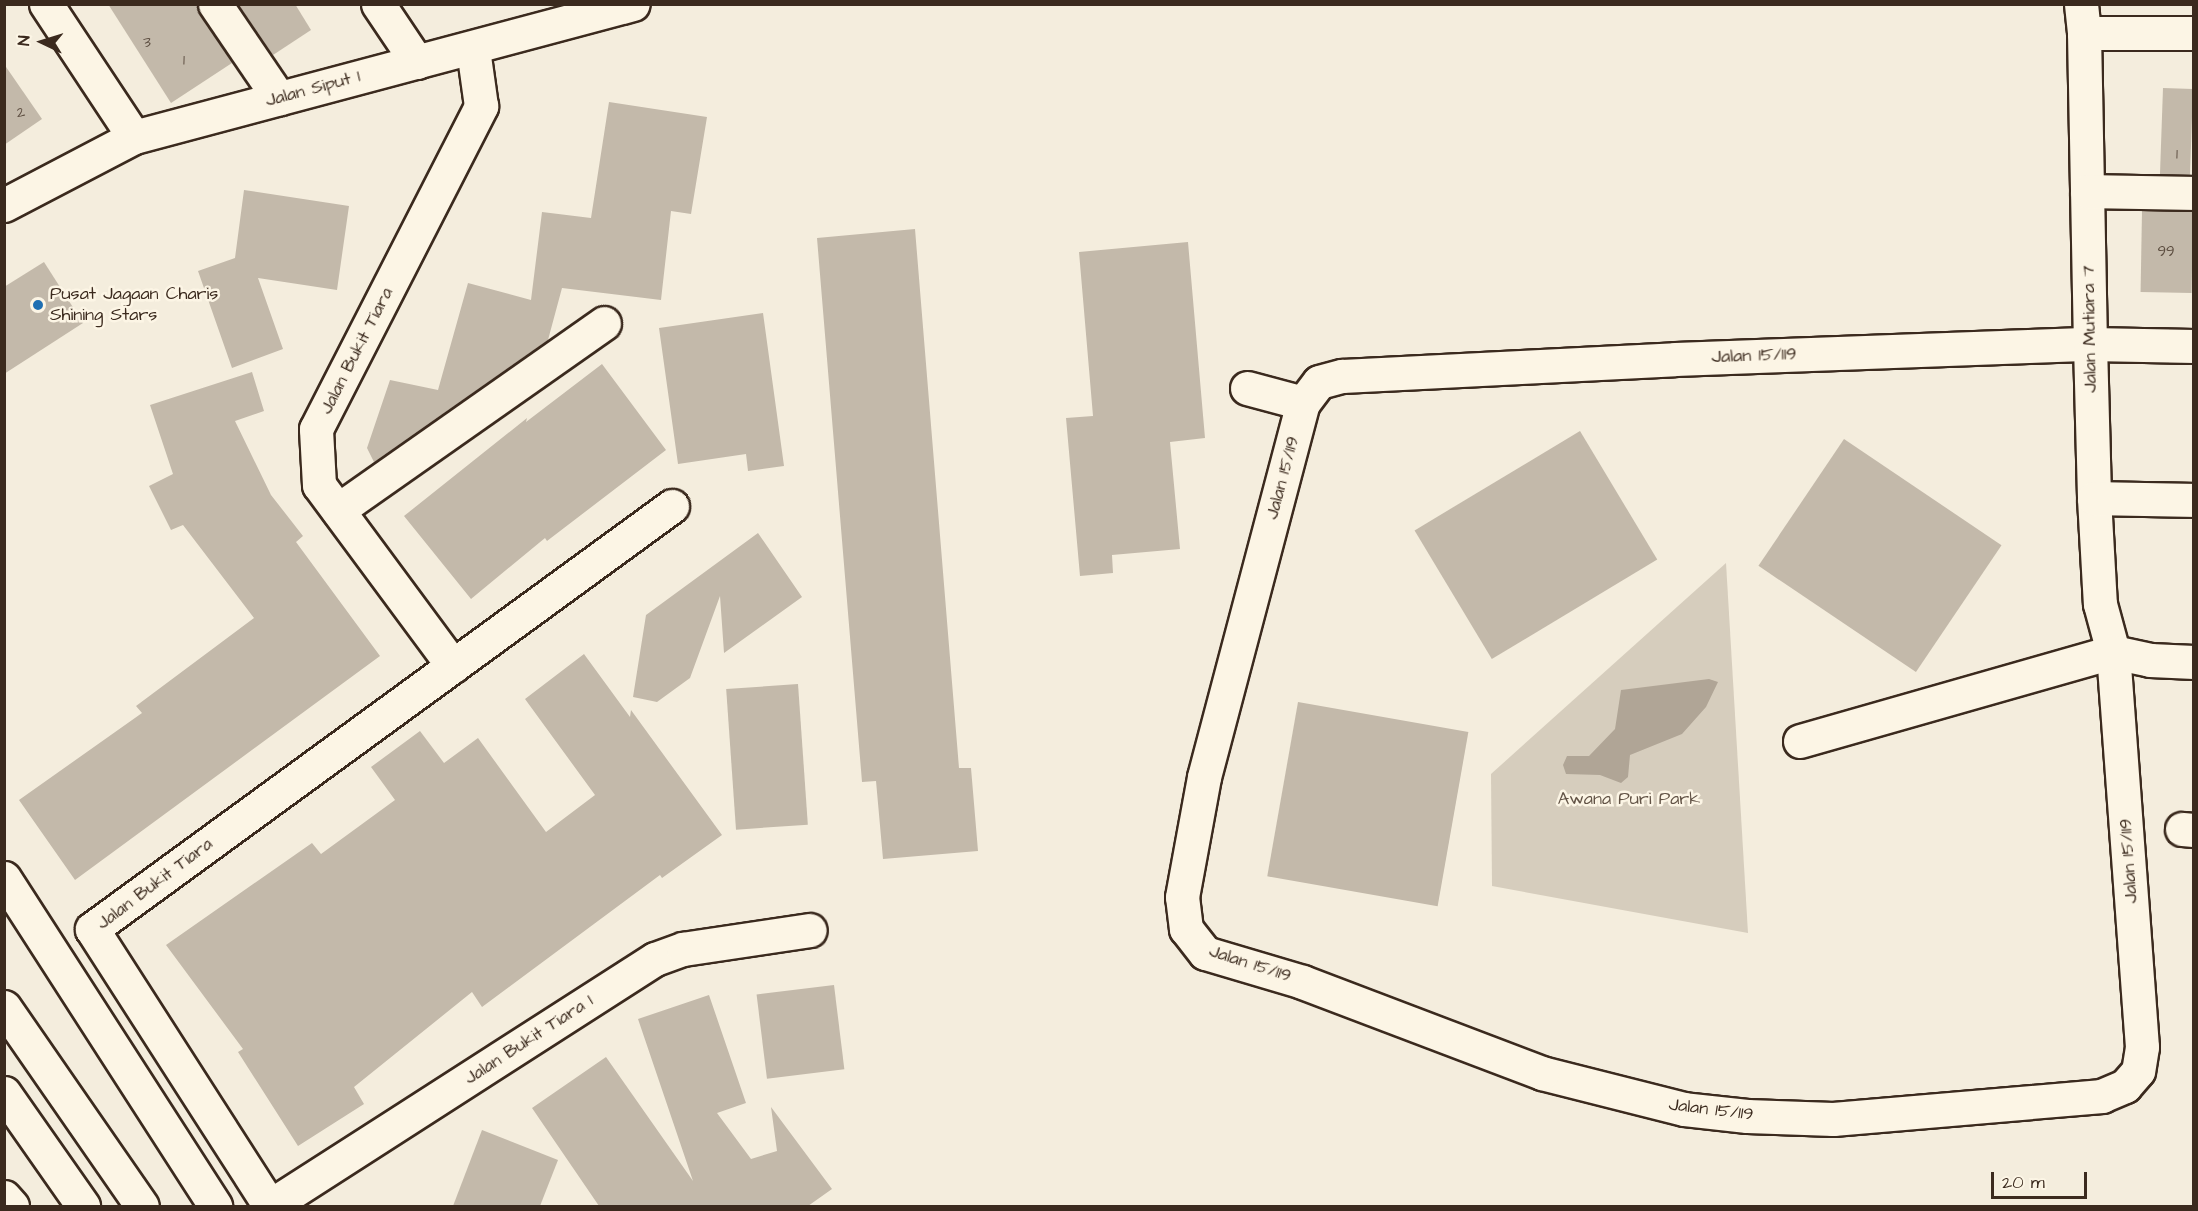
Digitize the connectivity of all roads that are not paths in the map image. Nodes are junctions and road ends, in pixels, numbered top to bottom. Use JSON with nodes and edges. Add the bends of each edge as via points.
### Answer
{"nodes":[{"id":1,"x":46,"y":4,"type":"edge"},
{"id":2,"x":215,"y":4,"type":"edge"},
{"id":3,"x":378,"y":4,"type":"edge"},
{"id":4,"x":633,"y":4,"type":"edge"},
{"id":5,"x":554,"y":14,"type":"edge"},
{"id":6,"x":2083,"y":19,"type":"edge"},
{"id":7,"x":2193,"y":33,"type":"edge"},
{"id":8,"x":472,"y":49,"type":"junction"},
{"id":9,"x":417,"y":62,"type":"junction"},
{"id":10,"x":279,"y":98,"type":"junction"},
{"id":11,"x":134,"y":137,"type":"junction"},
{"id":12,"x":2087,"y":191,"type":"junction"},
{"id":13,"x":2193,"y":193,"type":"edge"},
{"id":14,"x":5,"y":203,"type":"edge"},
{"id":15,"x":604,"y":322,"type":"dead end"},
{"id":16,"x":2090,"y":344,"type":"junction"},
{"id":17,"x":2193,"y":346,"type":"edge"},
{"id":18,"x":1247,"y":388,"type":"dead end"},
{"id":19,"x":1303,"y":403,"type":"junction"},
{"id":20,"x":2094,"y":498,"type":"junction"},
{"id":21,"x":2193,"y":500,"type":"edge"},
{"id":22,"x":672,"y":506,"type":"dead end"},
{"id":23,"x":338,"y":510,"type":"junction"},
{"id":24,"x":2113,"y":652,"type":"junction"},
{"id":25,"x":2193,"y":663,"type":"edge"},
{"id":26,"x":453,"y":666,"type":"junction"},
{"id":27,"x":1800,"y":741,"type":"dead end"},
{"id":28,"x":4,"y":878,"type":"edge"},
{"id":29,"x":810,"y":930,"type":"dead end"},
{"id":30,"x":4,"y":1006,"type":"edge"},
{"id":31,"x":4,"y":1093,"type":"edge"},
{"id":32,"x":4,"y":1197,"type":"edge"},
{"id":33,"x":12,"y":1206,"type":"edge"},
{"id":34,"x":83,"y":1206,"type":"edge"},
{"id":35,"x":142,"y":1206,"type":"edge"},
{"id":36,"x":215,"y":1206,"type":"edge"},
{"id":37,"x":270,"y":1206,"type":"edge"}],
"edges":[{"from":1,"to":11,"type":"main road"},
{"from":2,"to":10,"type":"main road"},
{"from":3,"to":9,"type":"main road"},
{"from":4,"to":5,"type":"main road","name":"Jalan Siput 1"},
{"from":5,"to":8,"type":"main road","name":"Jalan Siput 1"},
{"from":6,"to":7,"type":"main road"},
{"from":6,"to":12,"type":"main road","name":"Jalan Mutiara 7"},
{"from":8,"to":9,"type":"main road","name":"Jalan Siput 1"},
{"from":8,"to":23,"type":"main road","name":"Jalan Bukit Tiara","via":[[481,106],[316,429],[319,485]]},
{"from":9,"to":10,"type":"main road","name":"Jalan Siput 1"},
{"from":10,"to":11,"type":"main road","name":"Jalan Siput 1"},
{"from":11,"to":14,"type":"main road","name":"Jalan Siput 1"},
{"from":12,"to":13,"type":"main road"},
{"from":12,"to":16,"type":"main road","name":"Jalan Mutiara 7"},
{"from":15,"to":23,"type":"main road"},
{"from":16,"to":17,"type":"main road","name":"Jalan 15/119"},
{"from":16,"to":19,"type":"main road","name":"Jalan 15/119","via":[[1342,376],[1319,382]]},
{"from":16,"to":20,"type":"main road","name":"Jalan Mutiara 7"},
{"from":18,"to":19,"type":"main road"},
{"from":19,"to":24,"type":"main road","name":"Jalan 15/119","via":[[1204,777],[1182,897],[1186,929],[1205,953],[1304,982],[1542,1073],[1684,1109],[1833,1119],[2092,1097],[2125,1086],[2138,1071],[2142,1047]]},
{"from":20,"to":21,"type":"main road"},
{"from":20,"to":24,"type":"main road","name":"Jalan Mutiara 7","via":[[2100,604]]},
{"from":22,"to":26,"type":"main road","name":"Jalan Bukit Tiara"},
{"from":23,"to":26,"type":"main road","name":"Jalan Bukit Tiara"},
{"from":24,"to":25,"type":"main road"},
{"from":24,"to":27,"type":"main road"},
{"from":26,"to":37,"type":"main road","name":"Jalan Bukit Tiara","via":[[92,929]]},
{"from":28,"to":36,"type":"main road"},
{"from":29,"to":37,"type":"main road","name":"Jalan Bukit Tiara 1","via":[[683,949],[655,959]]},
{"from":30,"to":35,"type":"main road"},
{"from":31,"to":34,"type":"main road"},
{"from":32,"to":33,"type":"main road"}]}
